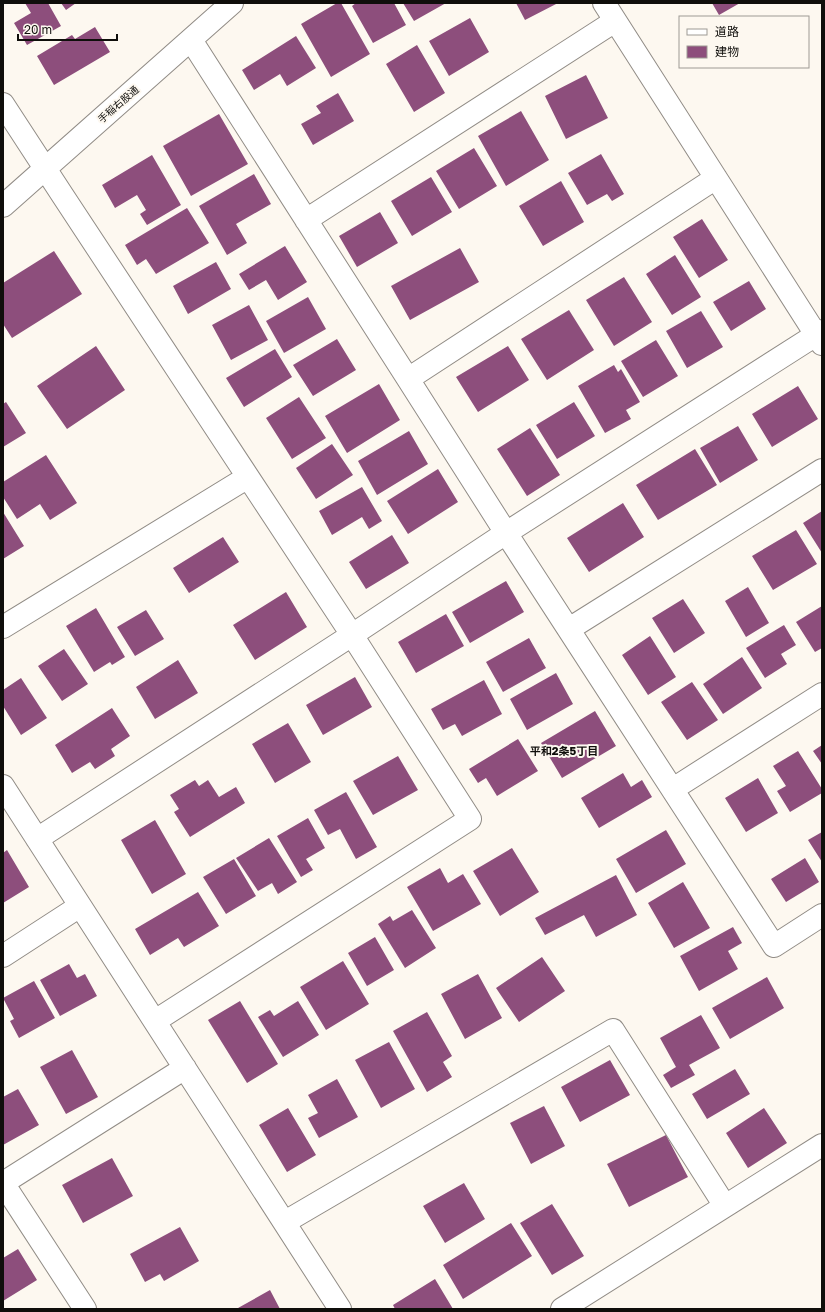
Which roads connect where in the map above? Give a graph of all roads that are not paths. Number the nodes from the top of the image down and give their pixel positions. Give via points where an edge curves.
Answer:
1 (232, 3) edge
2 (609, 12) edge
3 (190, 40) junction
4 (3, 104) edge
5 (45, 169) junction
6 (716, 178) junction
7 (3, 206) edge
8 (306, 220) junction
9 (820, 336) edge
10 (408, 378) junction
11 (822, 470) edge
12 (248, 477) junction
13 (506, 533) junction
14 (3, 627) edge
15 (569, 630) junction
16 (352, 635) junction
17 (822, 694) edge
18 (3, 786) edge
19 (673, 789) junction
20 (37, 839) junction
21 (80, 906) junction
22 (822, 915) edge
23 (3, 956) edge
24 (155, 1021) junction
25 (186, 1068) junction
26 (822, 1145) edge
27 (725, 1206) junction
28 (285, 1222) junction
29 (85, 1309) edge
30 (340, 1309) edge
31 (562, 1309) edge

1 - 3 street, 手稲右股通
2 - 6 street
2 - 8 street
3 - 5 street, 手稲右股通
3 - 8 street
4 - 5 street
5 - 7 street, 手稲右股通
5 - 12 street
6 - 9 street
6 - 10 street
8 - 10 street
9 - 13 street
10 - 13 street
11 - 15 street
12 - 14 street
12 - 16 street
13 - 15 street
13 - 16 street
15 - 19 street
16 - 20 street
16 - 24 street via 470,819
17 - 19 street
18 - 20 street
19 - 22 street via 774,946
20 - 21 street
21 - 23 street
21 - 24 street
24 - 25 street
25 - 28 street
25 - 29 street via 3,1183
26 - 27 street
27 - 28 street via 614,1030
27 - 31 street
28 - 30 street

